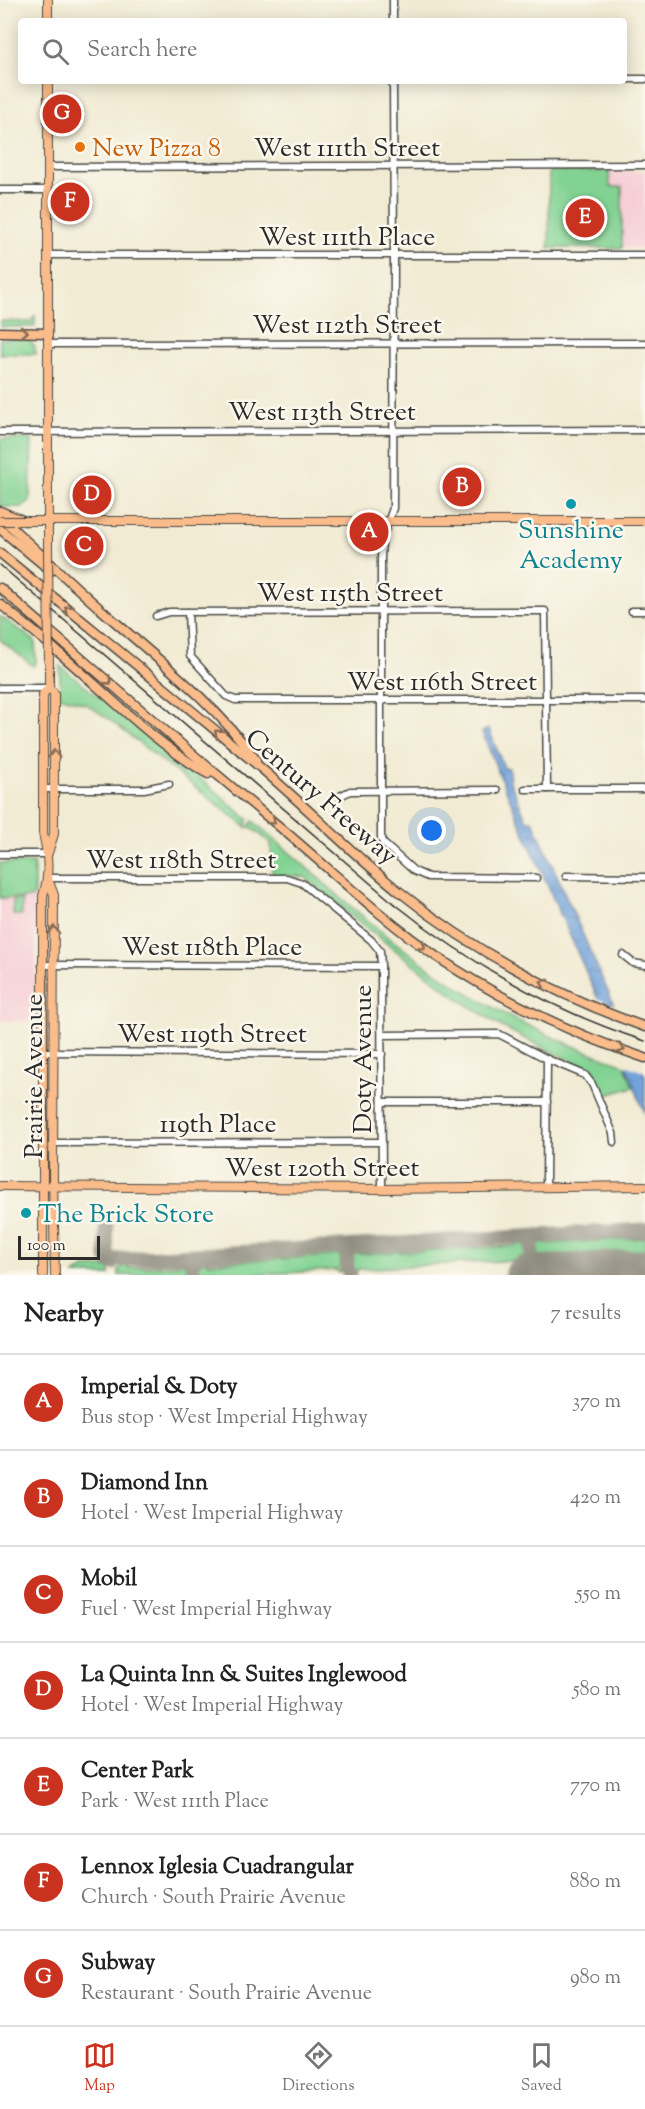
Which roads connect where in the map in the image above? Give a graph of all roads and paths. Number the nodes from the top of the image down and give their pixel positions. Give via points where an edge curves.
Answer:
1 (48, 0) edge
2 (393, 0) edge
3 (48, 18) edge
4 (393, 18) edge
5 (627, 79) edge
6 (645, 79) edge
7 (48, 84) edge
8 (393, 84) edge
9 (645, 165) edge
10 (48, 166) junction
11 (393, 166) junction
12 (0, 190) edge
13 (48, 190) junction
14 (49, 255) junction
15 (394, 255) junction
16 (645, 255) edge
17 (0, 332) edge
18 (48, 333) junction
19 (645, 343) edge
20 (48, 344) junction
21 (394, 344) junction
22 (645, 430) edge
23 (393, 431) junction
24 (0, 432) edge
25 (48, 432) junction
26 (0, 511) edge
27 (0, 519) edge
28 (26, 521) junction
29 (388, 521) junction
30 (645, 521) edge
31 (48, 522) junction
32 (0, 529) edge
33 (0, 553) edge
34 (0, 588) edge
35 (0, 605) edge
36 (380, 611) junction
37 (632, 611) dead end
38 (645, 611) edge
39 (104, 612) junction
40 (188, 612) junction
41 (156, 616) dead end
42 (0, 688) edge
43 (49, 688) junction
44 (546, 700) junction
45 (645, 700) edge
46 (381, 701) junction
47 (263, 770) junction
48 (169, 784) dead end
49 (227, 785) junction
50 (43, 789) junction
51 (55, 789) junction
52 (381, 789) junction
53 (525, 789) dead end
54 (547, 789) junction
55 (645, 789) edge
56 (497, 790) dead end
57 (340, 796) dead end
58 (0, 854) edge
59 (48, 854) junction
60 (566, 876) dead end
61 (645, 877) edge
62 (48, 878) junction
63 (536, 878) dead end
64 (623, 956) dead end
65 (42, 965) junction
66 (54, 965) junction
67 (645, 965) edge
68 (381, 966) junction
69 (645, 1027) edge
70 (382, 1035) junction
71 (42, 1052) junction
72 (54, 1052) junction
73 (382, 1054) junction
74 (643, 1057) edge
75 (547, 1059) junction
76 (382, 1102) junction
77 (547, 1102) junction
78 (382, 1142) junction
79 (614, 1142) dead end
80 (54, 1143) junction
81 (0, 1186) edge
82 (645, 1186) edge
83 (43, 1187) junction
84 (54, 1187) junction
85 (546, 1187) junction
86 (382, 1189) junction
87 (43, 1275) edge
88 (55, 1275) edge

1 - 3 main road
2 - 4 street
5 - 6 street
7 - 10 main road, Prairie Avenue
8 - 11 street
9 - 11 street, West 111th Street
10 - 11 street, West 111th Street
10 - 13 main road, Prairie Avenue
11 - 15 street
12 - 13 street
13 - 14 main road, Prairie Avenue
14 - 15 street, West 111th Place
14 - 18 main road, Prairie Avenue
15 - 16 street, West 111th Place
15 - 21 street
17 -> 18 highway
18 - 20 main road, Prairie Avenue
19 - 21 street, West 112th Street
20 - 21 street, West 112th Street
20 - 25 main road, Prairie Avenue
21 - 23 street
22 - 23 street, West 113th Street
23 - 25 street, West 113th Street
23 - 29 street via 393,508
24 - 25 street, West 113th Street
25 - 31 main road, Prairie Avenue
26 - 28 highway
27 - 28 main road, bridge
27 - 39 highway
28 - 31 main road
29 - 30 main road
29 - 31 main road
29 - 36 street via 382,540
31 - 43 main road, Prairie Avenue, bridge
32 - 39 highway
47 -> 33 highway, Century Freeway
34 -> 49 highway, Century Freeway
35 - 49 highway via 193,765
36 - 40 street, West 115th Street
36 - 44 street, West 115th Street via 545,611
36 - 46 street
37 - 38 street
39 - 47 highway via 207,705
40 - 41 street, West 115th Street
40 - 46 street, West 116th Street via 190,656 226,696 239,701
42 - 43 street
43 - 50 main road, Prairie Avenue via 43,694
51 -> 43 main road, Prairie Avenue via 54,693
44 - 45 street, West 116th Street
44 - 46 street, West 116th Street
44 - 54 street
46 - 52 street
69 -> 47 highway, Century Freeway via 596,1009 495,957 447,927 400,892
48 - 51 street via 144,789
49 -> 74 highway, Century Freeway via 437,957 540,1015
50 - 51 street
50 - 59 main road, Prairie Avenue via 43,833
51 - 59 main road, Prairie Avenue via 54,834
52 - 56 street
52 - 57 street via 350,790
52 - 63 street via 381,839 414,871 428,877
53 - 54 street
54 - 55 street
58 - 59 street, West 118th Street
59 - 62 main road, Prairie Avenue
60 - 61 street
62 - 65 main road, Prairie Avenue via 42,896
66 -> 62 main road, Prairie Avenue via 54,895
62 - 68 street, West 118th Street via 295,880 371,940 380,951
64 - 67 street
65 - 66 street, West 118th Place
65 - 71 main road, Prairie Avenue
66 - 68 street, West 118th Place
66 - 72 main road, Prairie Avenue
68 - 70 street, Doty Avenue
70 - 73 street, Doty Avenue
70 - 75 street via 499,1034
71 - 72 street, West 119th Street
71 - 83 main road, Prairie Avenue
72 - 73 street, West 119th Street
72 - 80 main road, Prairie Avenue
73 - 76 street, Doty Avenue
75 - 77 street
75 - 79 street via 590,1080
76 - 77 street
76 - 78 street, Doty Avenue
77 - 85 street
78 - 80 street, 119th Place
78 - 86 street, Doty Avenue
80 - 84 main road, Prairie Avenue
81 - 83 main road, West 120th Street
82 - 85 main road, West 120th Street
83 - 84 main road, West 120th Street
83 - 87 main road, Prairie Avenue
84 - 86 main road, West 120th Street
84 - 88 main road, Prairie Avenue
85 - 86 main road, West 120th Street

